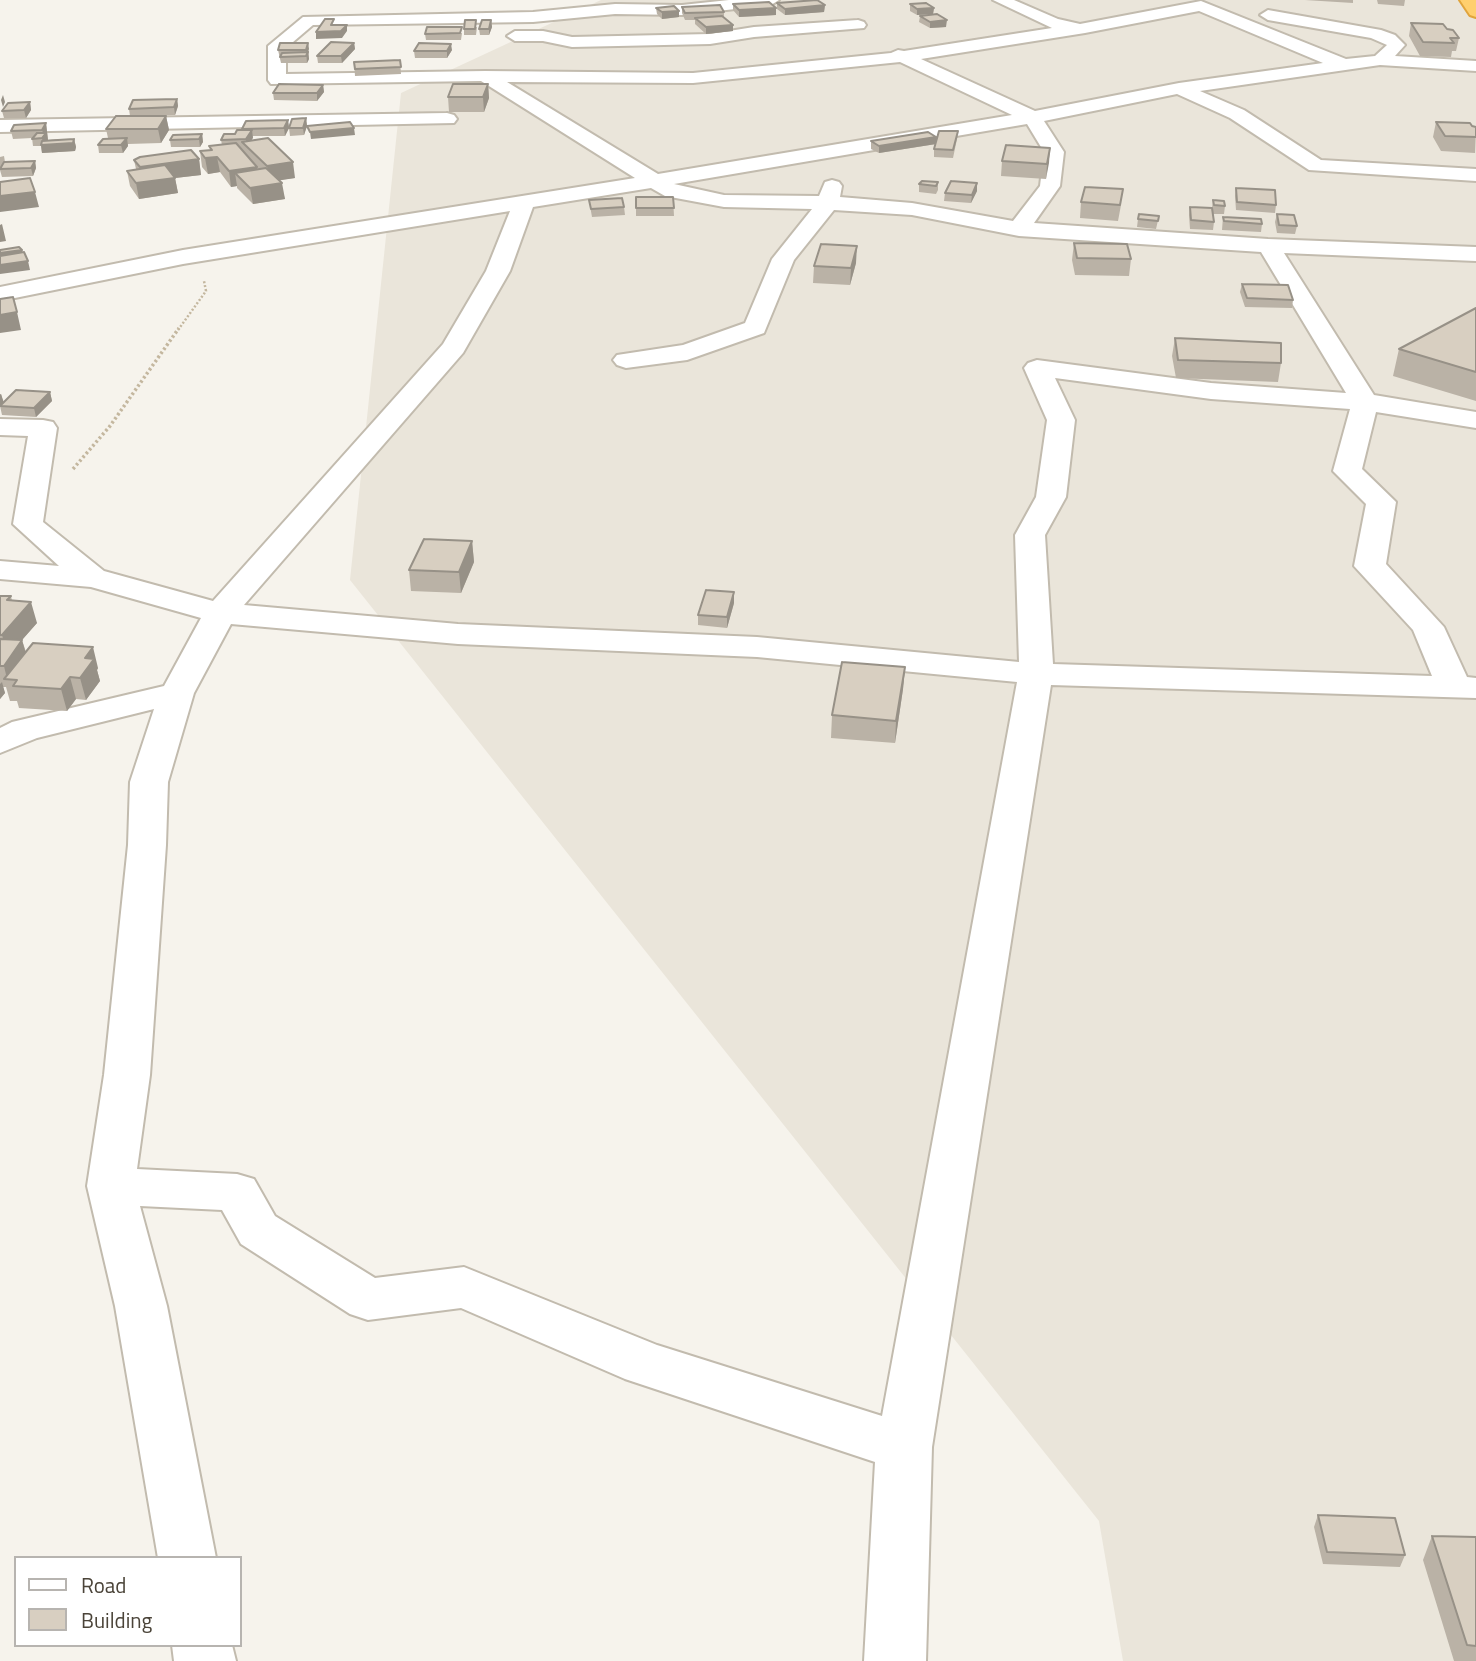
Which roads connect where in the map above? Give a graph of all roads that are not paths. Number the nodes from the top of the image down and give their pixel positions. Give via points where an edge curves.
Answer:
1 (771, 0) edge
2 (1001, 0) edge
3 (1468, 0) edge
4 (1196, 3) edge
5 (650, 5) edge
6 (1476, 12) edge
7 (1085, 28) junction
8 (496, 36) dead end
9 (901, 57) junction
10 (1380, 60) junction
11 (1342, 64) junction
12 (1476, 66) edge
13 (485, 76) junction
14 (1244, 79) junction
15 (1179, 88) junction
16 (1237, 114) junction
17 (1032, 117) junction
18 (447, 119) edge
19 (0, 125) edge
20 (839, 150) junction
21 (741, 167) junction
22 (1476, 174) edge
23 (834, 176) junction
24 (654, 181) junction
25 (828, 203) junction
26 (523, 204) junction
27 (1019, 229) junction
28 (1268, 247) junction
29 (1476, 254) edge
30 (0, 294) edge
31 (626, 360) dead end
32 (1364, 402) junction
33 (1476, 419) edge
34 (0, 428) edge
35 (0, 570) edge
36 (93, 578) junction
37 (220, 613) junction
38 (1036, 674) junction
39 (1465, 688) edge
40 (177, 693) junction
41 (0, 742) edge
42 (111, 1186) junction
43 (904, 1447) junction
44 (187, 1556) edge
45 (895, 1661) edge

1 - 5 street
2 - 7 street via 1055,23
3 - 6 highway
4 - 7 street
4 - 10 street via 1375,34 1396,45
4 - 11 street
5 - 13 street via 533,17 309,20 277,46 276,80
7 - 9 street
8 - 9 street via 543,36 572,42 710,39 855,18 873,41
9 - 13 street via 693,78
9 - 17 street
10 - 11 street
10 - 12 street
11 - 14 street
13 - 24 street
14 - 15 street
14 - 16 street
15 - 16 street
15 - 17 street
16 - 22 street via 1316,166
17 - 20 street
17 - 27 street via 1054,152 1050,186
18 - 19 street
20 - 21 street
20 - 23 street
21 - 23 street
21 - 24 street
23 - 25 street
24 - 25 street via 672,192 724,201
24 - 26 street
25 - 27 street via 912,209
25 - 31 street via 783,259 755,328 687,352
26 - 30 street via 183,257
26 - 37 street via 498,271 454,348
27 - 28 street
28 - 29 street
28 - 32 street
32 - 33 street
32 - 38 street via 1211,391 1037,368 1061,420 1051,497 1030,535
32 - 39 street via 1347,471 1381,502 1370,566 1428,627
34 - 36 street via 43,428 28,524
35 - 36 street
36 - 37 street
37 - 38 street via 458,634 757,647
37 - 40 street
38 - 39 street
38 - 43 street
40 - 41 street via 25,730
40 - 42 street via 149,782 127,1075
42 - 43 street via 237,1192 258,1230 368,1299 464,1287 644,1363
42 - 44 street via 141,1307
43 - 45 street

